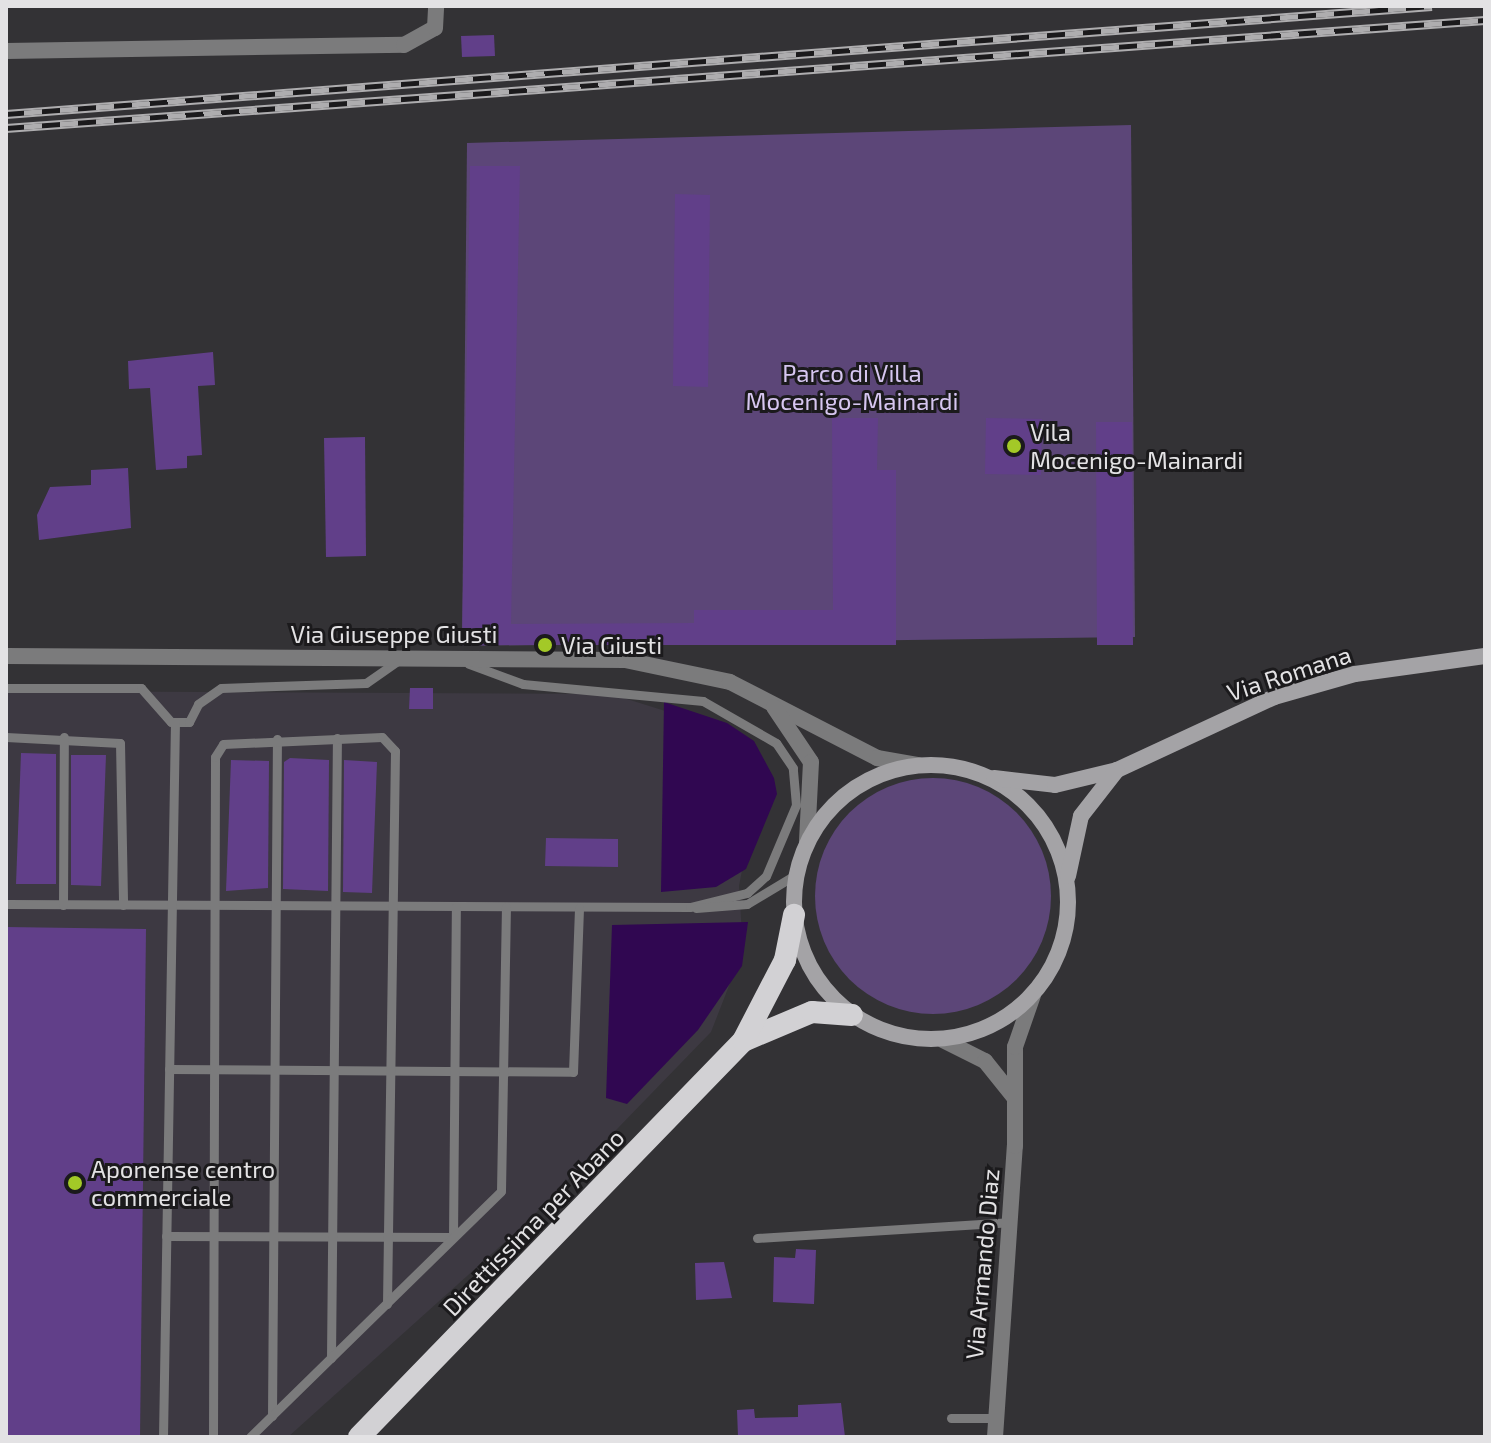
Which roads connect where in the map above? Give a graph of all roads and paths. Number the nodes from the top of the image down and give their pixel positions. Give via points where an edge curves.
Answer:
1 (436, 6) edge
2 (6, 51) edge
3 (6, 656) edge
4 (1485, 656) edge
5 (402, 657) junction
6 (454, 658) junction
7 (6, 688) edge
8 (773, 706) junction
9 (175, 722) junction
10 (6, 737) edge
11 (64, 737) junction
12 (337, 738) junction
13 (277, 739) junction
14 (918, 765) junction
15 (1117, 770) junction
16 (986, 776) junction
17 (807, 842) junction
18 (795, 875) junction
19 (1068, 885) junction
20 (6, 904) edge
21 (63, 905) junction
22 (123, 905) junction
23 (172, 905) junction
24 (215, 906) junction
25 (279, 906) junction
26 (335, 906) junction
27 (392, 906) junction
28 (456, 907) junction
29 (506, 907) junction
30 (690, 907) junction
31 (579, 908) junction
32 (794, 915) junction
33 (1033, 995) junction
34 (852, 1015) junction
35 (943, 1040) junction
36 (743, 1041) junction
37 (213, 1068) junction
38 (169, 1069) junction
39 (275, 1069) junction
40 (332, 1069) junction
41 (390, 1069) junction
42 (503, 1071) junction
43 (452, 1072) junction
44 (1013, 1096) junction
45 (1008, 1222) junction
46 (273, 1235) junction
47 (330, 1235) junction
48 (388, 1235) junction
49 (166, 1236) junction
50 (214, 1236) junction
51 (453, 1237) junction
52 (757, 1238) dead end
53 (387, 1304) junction
54 (331, 1358) junction
55 (272, 1416) junction
56 (951, 1418) dead end
57 (996, 1418) junction
58 (163, 1437) edge
59 (213, 1437) edge
60 (250, 1437) edge
61 (359, 1437) edge
62 (995, 1437) edge

1 - 2 street via 435,28 404,45
3 - 5 street, Via Giuseppe Giusti
4 - 15 main road, Via Romana via 1355,674 1274,697
5 - 6 street, Via Giuseppe Giusti
5 - 9 lane via 366,683 221,688 198,704 189,722
6 - 8 street, Via Giuseppe Giusti via 625,660 730,682
6 - 30 lane via 523,684 703,701 776,743 793,768 796,805 779,857 747,893
7 - 9 lane via 141,688
8 - 14 street, Via Giuseppe Giusti via 877,758
8 - 17 street, Via Giuseppe Giusti via 811,762
9 - 23 lane
10 - 11 lane
11 - 21 lane
11 - 22 lane via 117,739 122,747
12 - 13 lane
12 - 26 lane
12 - 27 lane via 389,738 395,751
13 - 24 lane via 217,750
13 - 25 lane
14 - 16 main road
14 - 17 main road via 873,777 834,804
15 - 16 main road, Via Romana via 1055,785
15 - 19 main road, Via Romana via 1081,816
16 - 19 main road via 1026,802 1044,828
17 - 18 main road
18 - 30 lane via 747,904
18 - 32 main road
19 - 33 main road via 1063,937
20 - 21 lane
21 - 22 lane
22 - 23 lane
23 - 24 lane
23 - 38 lane
24 - 25 lane
24 - 37 lane
25 - 26 lane
25 - 39 lane
26 - 27 lane
26 - 40 lane
27 - 28 lane
27 - 41 lane
28 - 29 lane
28 - 43 lane
29 - 31 lane
29 - 42 lane
30 - 31 lane
31 - 42 lane via 575,1068
32 - 34 main road via 804,954 823,988
32 - 36 highway, Direttissima per Abano via 785,960
33 - 35 main road via 1007,1018
33 - 44 street, Via Armando Diaz via 1015,1047
34 - 35 main road via 895,1035
34 - 36 highway, Direttissima per Abano via 812,1012
35 - 44 street via 985,1061
36 - 61 highway, Direttissima per Abano
37 - 38 lane
37 - 39 lane
37 - 50 lane
38 - 49 lane
39 - 40 lane
39 - 46 lane
40 - 41 lane
40 - 47 lane
41 - 43 lane
41 - 48 lane
42 - 43 lane
42 - 51 lane via 501,1191
43 - 51 lane
44 - 45 street, Via Armando Diaz
45 - 52 lane
45 - 57 street, Via Armando Diaz
46 - 47 lane
46 - 50 lane
46 - 55 lane
47 - 48 lane
47 - 54 lane
48 - 51 lane
48 - 53 lane
49 - 50 lane
49 - 58 lane
50 - 59 lane
51 - 53 lane
53 - 54 lane
54 - 55 lane
55 - 60 lane
56 - 57 lane
57 - 62 street, Via Armando Diaz

